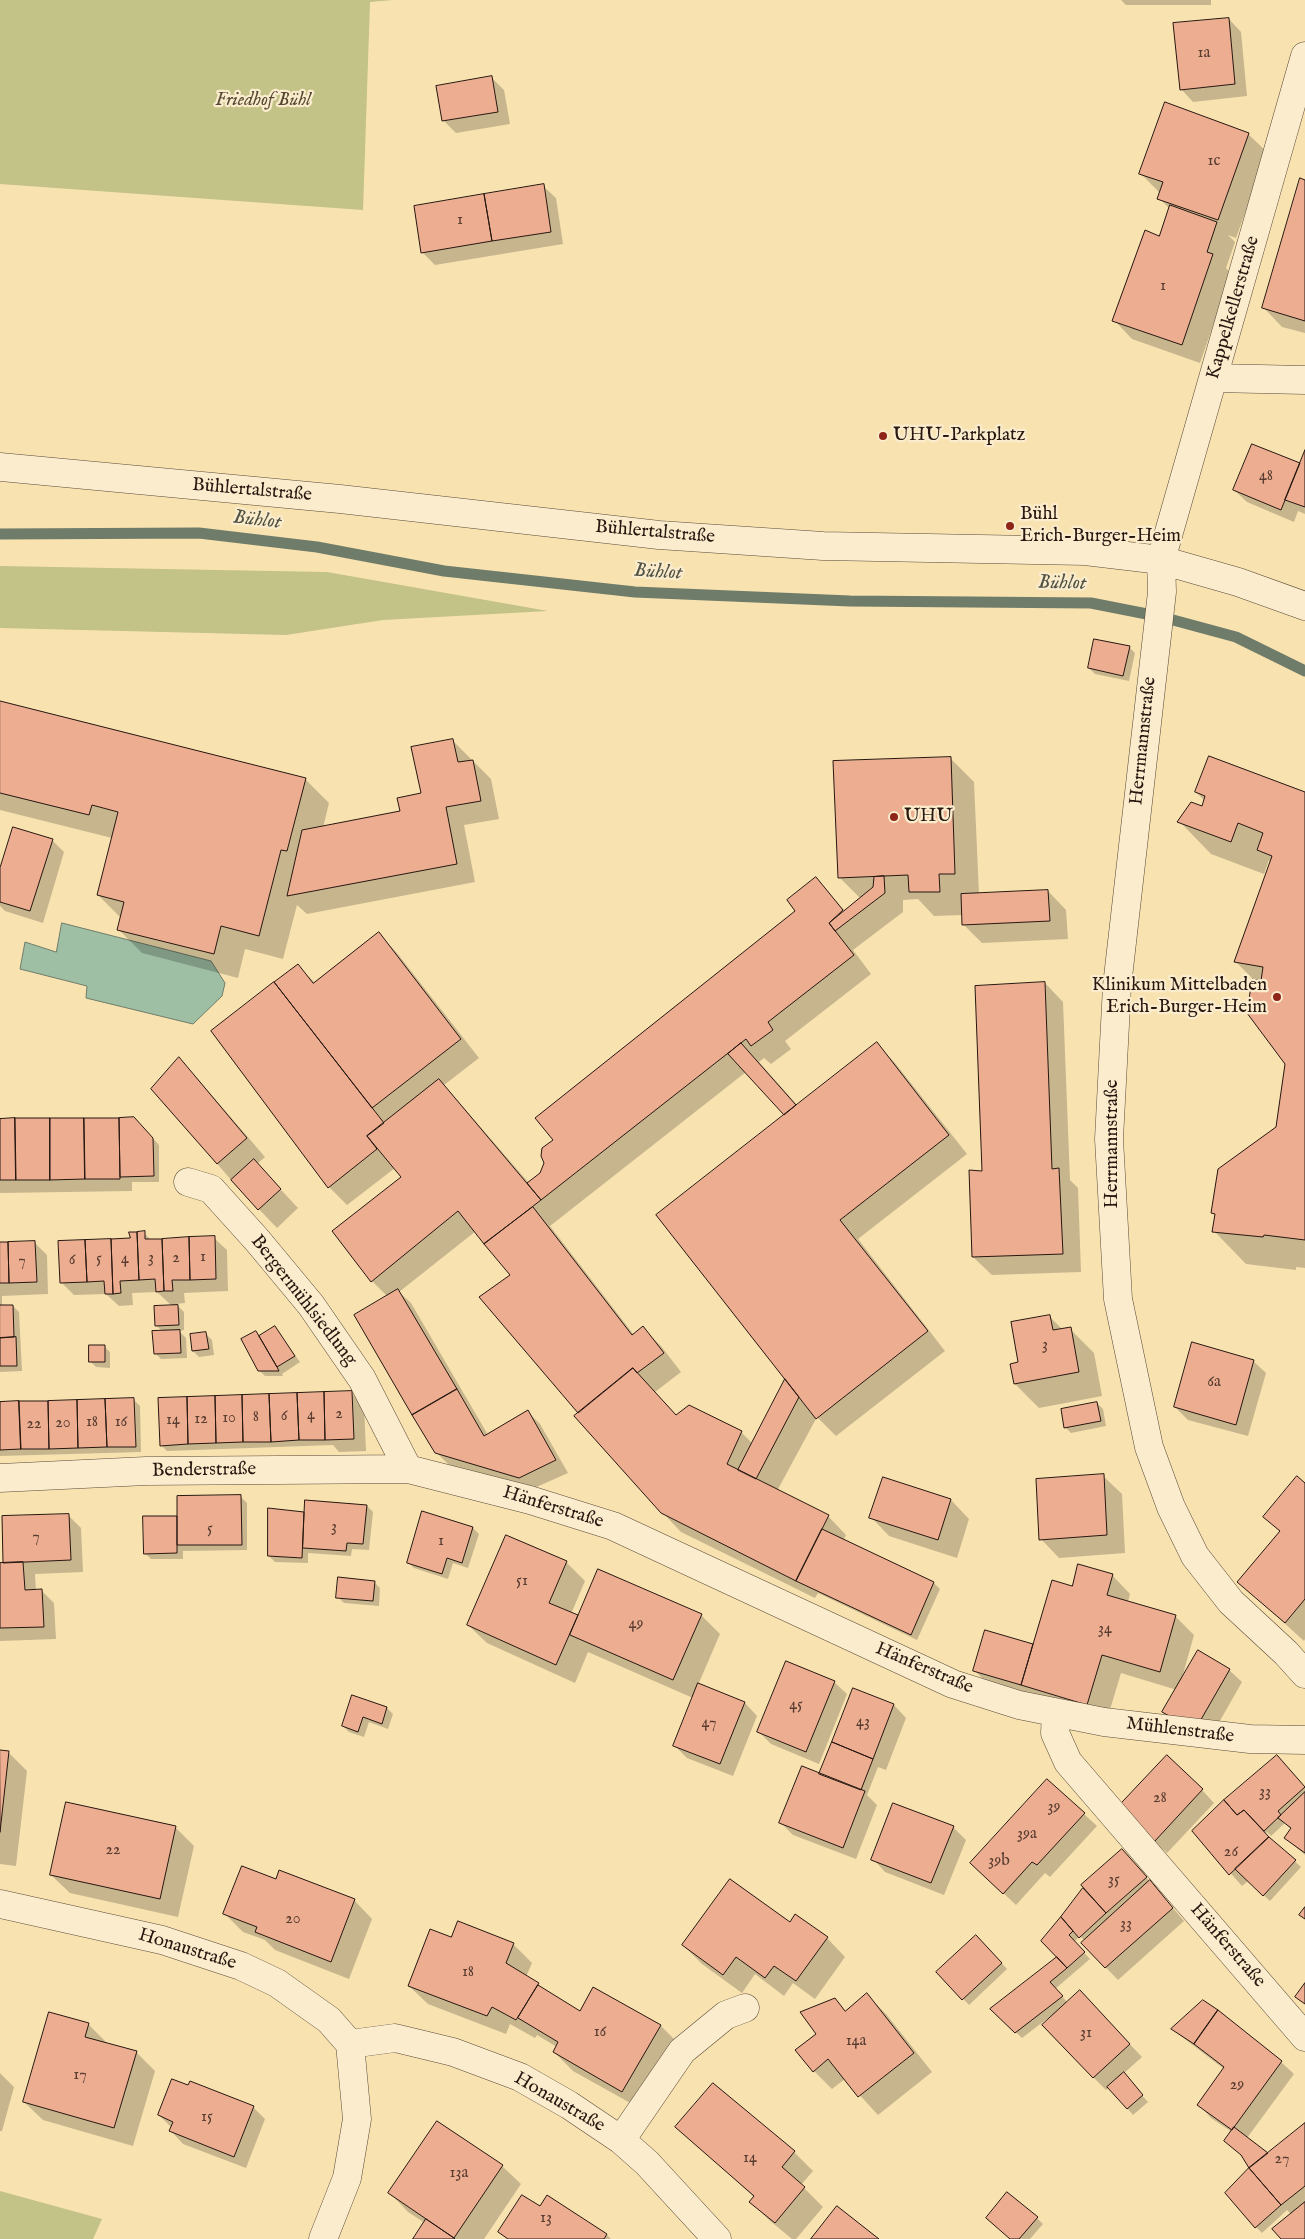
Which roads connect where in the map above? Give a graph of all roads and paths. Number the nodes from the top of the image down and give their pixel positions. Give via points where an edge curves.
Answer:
1 (1305, 56) edge
2 (1214, 378) junction
3 (1305, 380) edge
4 (0, 467) edge
5 (1161, 560) junction
6 (1305, 606) edge
7 (188, 1182) dead end
8 (408, 1469) junction
9 (0, 1478) edge
10 (1305, 1674) edge
11 (1056, 1713) junction
12 (1305, 1740) edge
13 (0, 1904) edge
14 (745, 2008) dead end
15 (1305, 2037) edge
16 (350, 2044) junction
17 (621, 2140) junction
18 (323, 2239) edge
19 (717, 2239) edge

1 - 2 street, Kappelkellerstraße
2 - 3 street
2 - 5 street, Kappelkellerstraße
4 - 5 street, Bühlertalstraße via 340,499 659,535 823,546 1085,551
5 - 6 street, Bühlertalstraße
5 - 10 street, Herrmannstraße via 1162,592 1117,986 1109,1139 1118,1299 1149,1447 1171,1507 1195,1556 1232,1602
7 - 8 street, Bergermühlsiedlung via 211,1189 311,1305 362,1379
8 - 9 street, Benderstraße via 146,1471
8 - 11 street, Hänferstraße via 530,1500 613,1526 953,1684
11 - 12 street, Mühlenstraße via 1104,1722 1250,1739
11 - 15 street, Hänferstraße via 1055,1733 1068,1762
13 - 16 street, Honaustraße via 162,1940 241,1966 277,1983 306,2003 329,2020
14 - 17 street, Honaustraße via 726,2015 682,2051
16 - 17 street, Honaustraße via 395,2038 453,2052 520,2077
16 - 18 street via 357,2119 347,2178
17 - 19 street, Honaustraße via 647,2162

